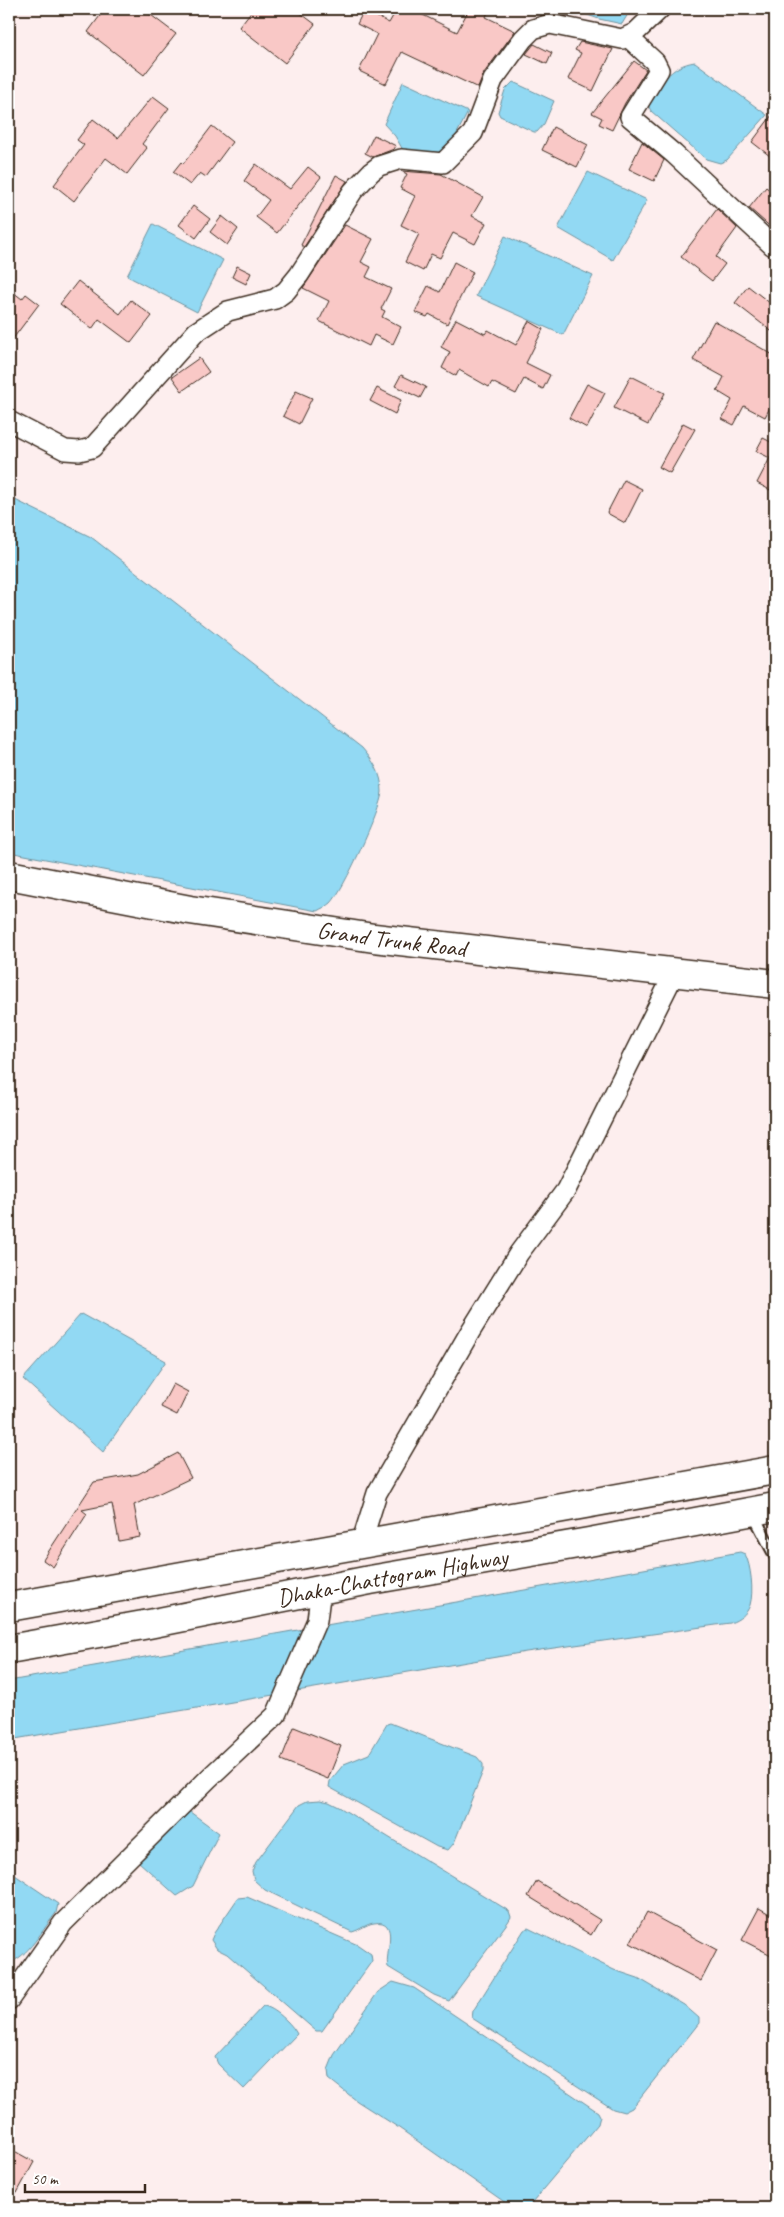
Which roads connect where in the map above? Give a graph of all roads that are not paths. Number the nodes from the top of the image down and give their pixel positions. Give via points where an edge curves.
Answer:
1 (660, 9) edge
2 (628, 37) junction
3 (775, 245) edge
4 (9, 421) edge
5 (9, 875) edge
6 (675, 972) junction
7 (775, 984) edge
8 (775, 1470) edge
9 (763, 1509) edge
10 (361, 1544) junction
11 (775, 1556) edge
12 (321, 1590) junction
13 (9, 1607) edge
14 (9, 1649) edge
15 (9, 2000) edge

1 - 2 street
2 - 3 street via 655,62 659,70 630,117
2 - 4 street via 615,38 550,24 533,29 493,80 473,133 453,155 443,163 401,159 371,172 352,191 286,291 275,299 228,311 196,332 92,448 64,450
5 - 6 highway, Grand Trunk Road via 190,910 364,937
6 - 7 highway, Grand Trunk Road
6 - 10 street via 566,1190 519,1254 475,1324 377,1493
8 - 10 highway, Dhaka-Chattogram Highway
9 - 11 lane
9 - 12 highway, Dhaka-Chattogram Highway
10 - 13 highway, Dhaka-Chattogram Highway
12 - 14 highway, Dhaka-Chattogram Highway
12 - 15 street via 316,1620 276,1715 63,1923

